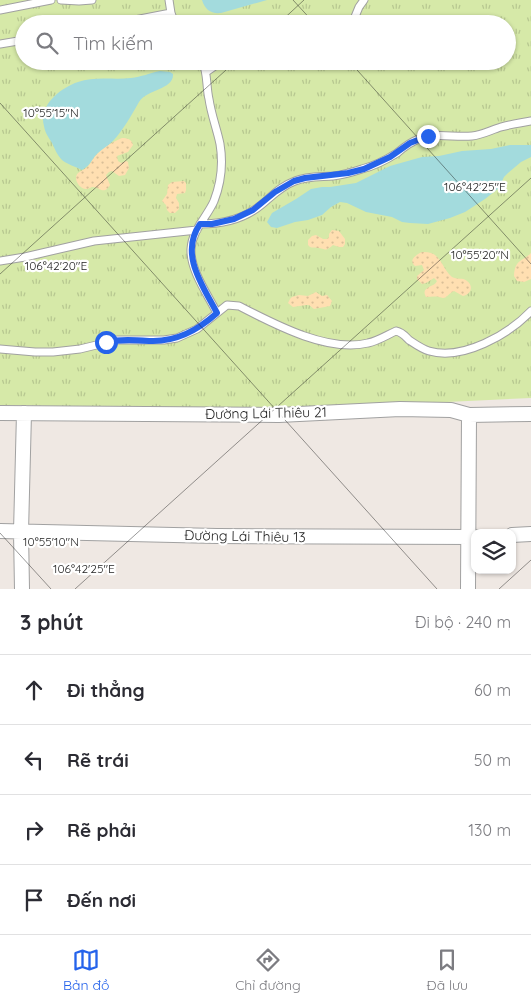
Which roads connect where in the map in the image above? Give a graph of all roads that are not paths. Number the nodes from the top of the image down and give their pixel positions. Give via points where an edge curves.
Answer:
1 (51, 0) edge
2 (61, 0) edge
3 (92, 0) edge
4 (169, 0) edge
5 (364, 0) edge
6 (0, 10) edge
7 (171, 13) joint
8 (161, 15) edge
9 (355, 15) edge
10 (15, 42) edge
11 (0, 44) edge
12 (209, 70) edge
13 (206, 72) joint
14 (531, 121) edge
15 (198, 227) junction
16 (0, 261) edge
17 (531, 311) edge
18 (217, 313) junction
19 (0, 349) edge
20 (0, 413) edge
21 (24, 413) junction
22 (531, 414) edge
23 (469, 415) junction
24 (472, 529) edge
25 (0, 531) edge
26 (21, 532) junction
27 (531, 534) edge
28 (516, 535) edge
29 (471, 537) edge
30 (471, 550) edge
31 (22, 589) edge
32 (468, 589) edge

1 - 6 lane
2 - 3 lane
4 - 7 lane
5 - 9 lane
7 - 8 lane
10 - 11 lane
12 - 13 lane
13 - 15 lane via 221,164 214,200
14 - 15 lane via 472,136 428,136 364,169 294,181 245,215
15 - 16 lane via 103,240
15 - 18 lane via 191,249 193,264
17 - 18 lane via 491,340 446,353 422,348 396,331 368,343 340,344 292,332 234,305 228,305
18 - 19 lane via 198,329 177,338 117,340 53,352
20 - 21 street, Đường Lái Thiêu 21
21 - 23 street, Đường Lái Thiêu 21 via 279,415 408,409 451,410
21 - 26 street
22 - 23 street, Đường Lái Thiêu 21
23 - 24 street
25 - 26 street, Đường Lái Thiêu 13
26 - 29 street, Đường Lái Thiêu 13
26 - 31 street
27 - 28 street
30 - 32 street

